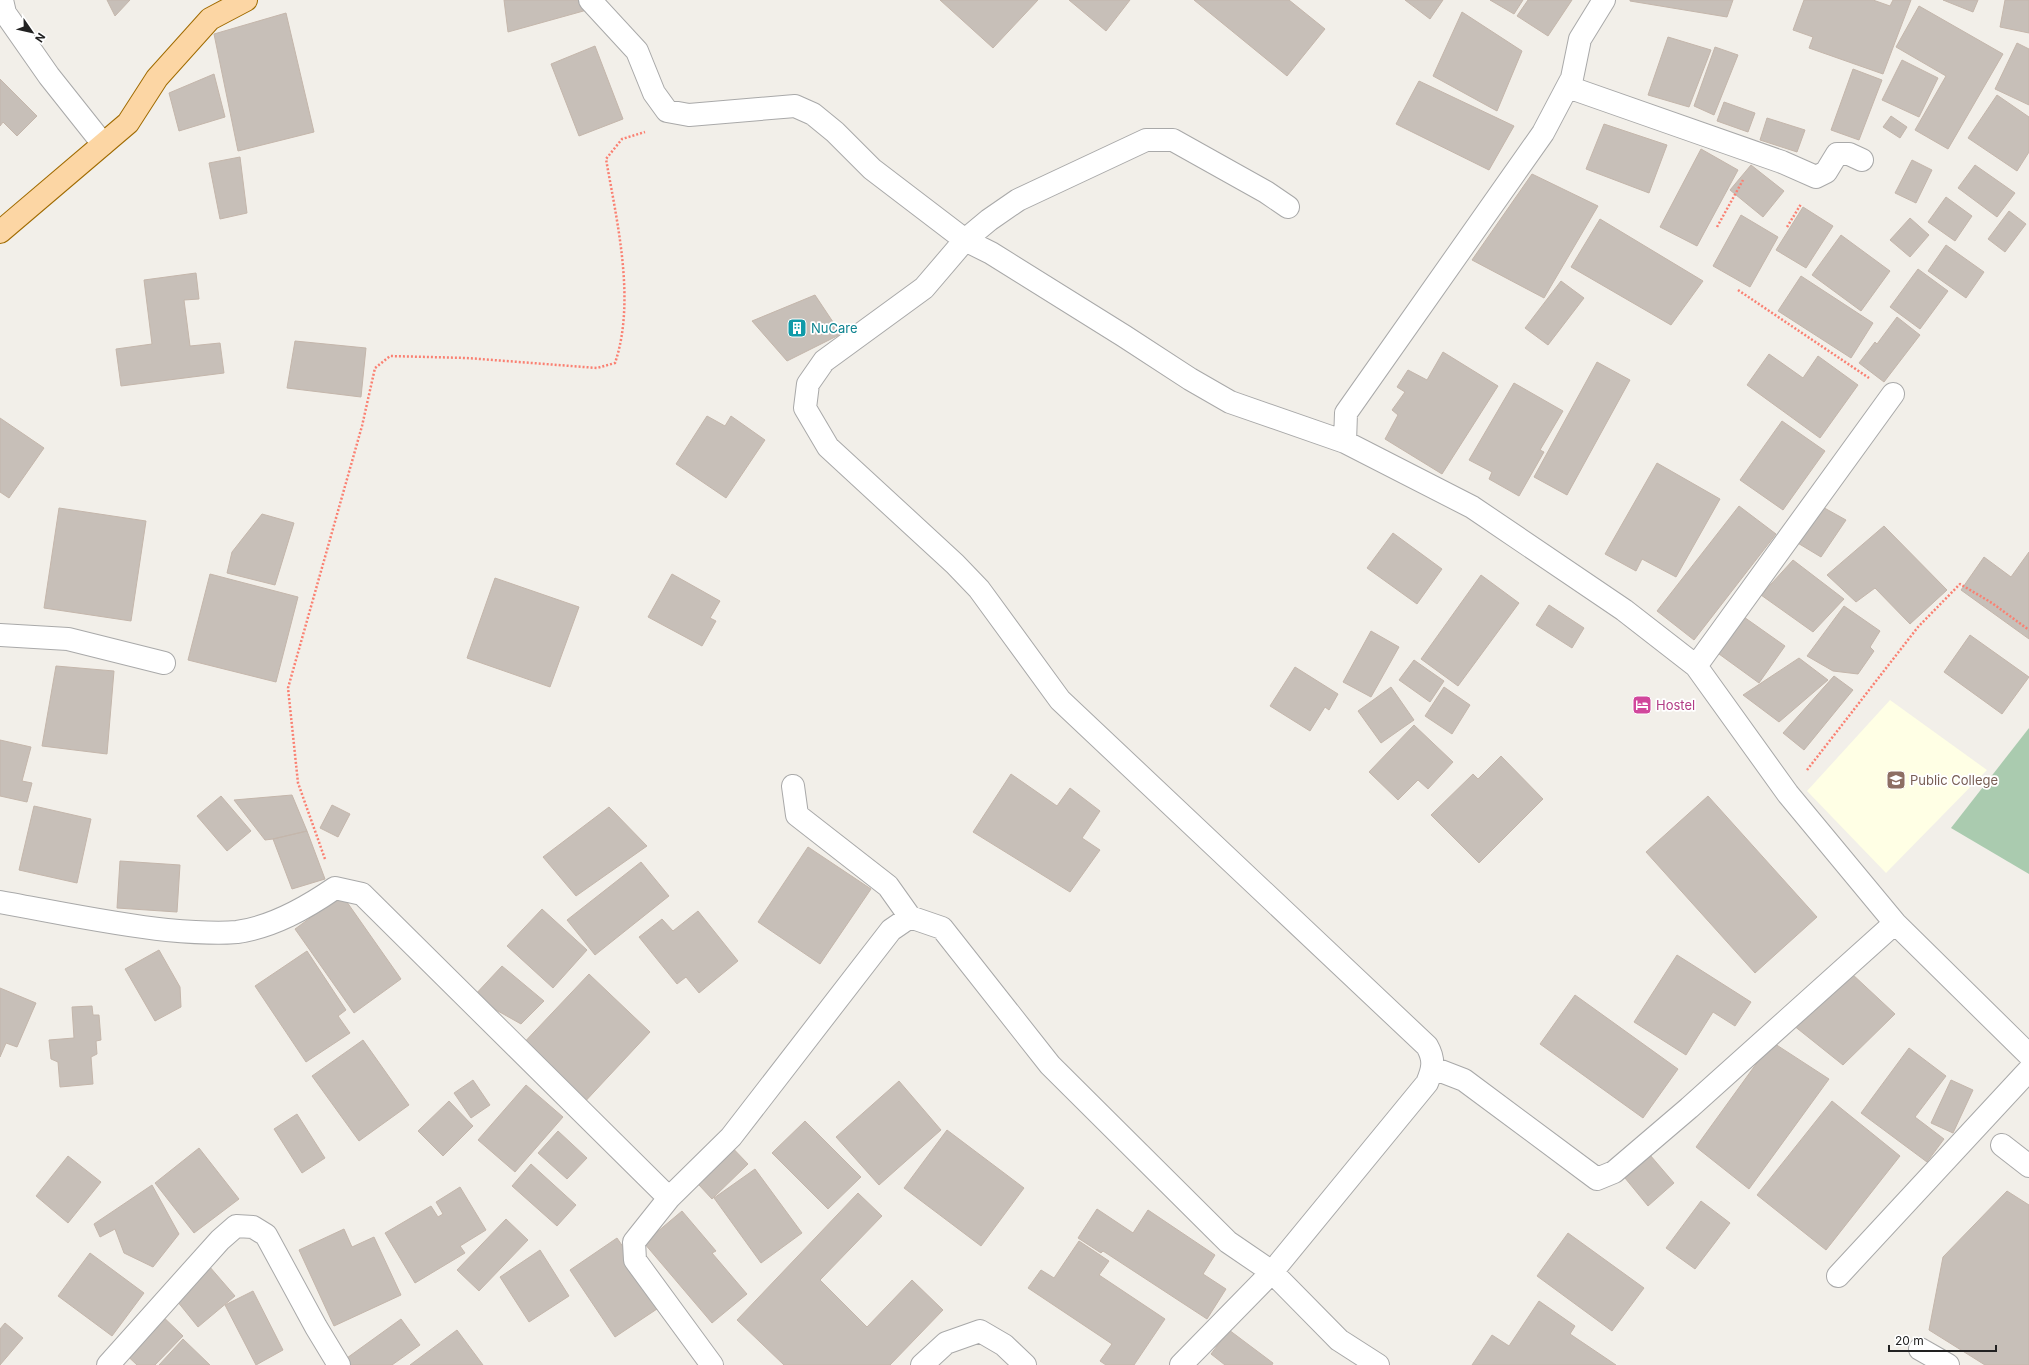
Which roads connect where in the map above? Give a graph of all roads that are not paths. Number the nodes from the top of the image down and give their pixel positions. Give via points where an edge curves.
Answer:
1 (2, 0) edge
2 (246, 0) edge
3 (590, 0) edge
4 (1604, 0) edge
5 (1568, 87) junction
6 (103, 144) junction
7 (1862, 160) dead end
8 (1288, 207) dead end
9 (0, 232) edge
10 (965, 240) junction
11 (1893, 394) road end
12 (1345, 442) junction
13 (0, 635) edge
14 (164, 664) dead end
15 (1696, 666) junction
16 (793, 786) dead end
17 (0, 902) edge
18 (910, 917) junction
19 (1895, 923) junction
20 (2029, 1056) edge
21 (1433, 1068) junction
22 (2029, 1070) edge
23 (2002, 1145) dead end
24 (2029, 1166) edge
25 (669, 1198) junction
26 (1272, 1272) junction
27 (1838, 1276) dead end
28 (1920, 1349) dead end
29 (108, 1365) edge
30 (339, 1365) edge
31 (712, 1365) edge
32 (922, 1365) edge
33 (1025, 1365) edge
34 (1181, 1365) edge
35 (1378, 1365) edge
36 (1948, 1365) edge

1 - 6 street via 5,13 48,76
2 - 6 main road via 210,19 157,78 128,123
3 - 10 street via 637,51 654,93 667,111 689,115 795,106 813,114 872,169
4 - 5 street via 1580,39
5 - 7 street via 1758,153 1816,177 1826,172 1837,154 1849,154
5 - 12 street via 1543,133 1346,412
6 - 9 main road
8 - 10 street via 1173,140 1146,140 1018,200
10 - 12 street via 991,253 1190,380 1230,402
10 - 21 street via 924,288 824,361 808,384 805,408 828,447 979,589 1060,700 1427,1046 1432,1055
11 - 15 street
12 - 15 street via 1472,507 1624,610
13 - 14 street via 68,639
15 - 19 street via 1788,794
16 - 18 street via 797,815 888,886
17 - 25 street via 134,926 204,933 237,932 258,927 304,909 335,888 362,894
18 - 25 street via 891,930 731,1136
18 - 26 street via 942,928 1050,1065 1228,1242
19 - 20 street
19 - 21 street via 1684,1113 1614,1172 1597,1179 1464,1080
21 - 26 street via 1427,1083
22 - 27 street
23 - 24 street
25 - 31 street via 634,1242 635,1260
26 - 34 street
26 - 35 street via 1339,1340
28 - 36 street
29 - 30 street via 220,1240 236,1226 253,1227 266,1235
32 - 33 street via 946,1343 980,1331 1004,1345

